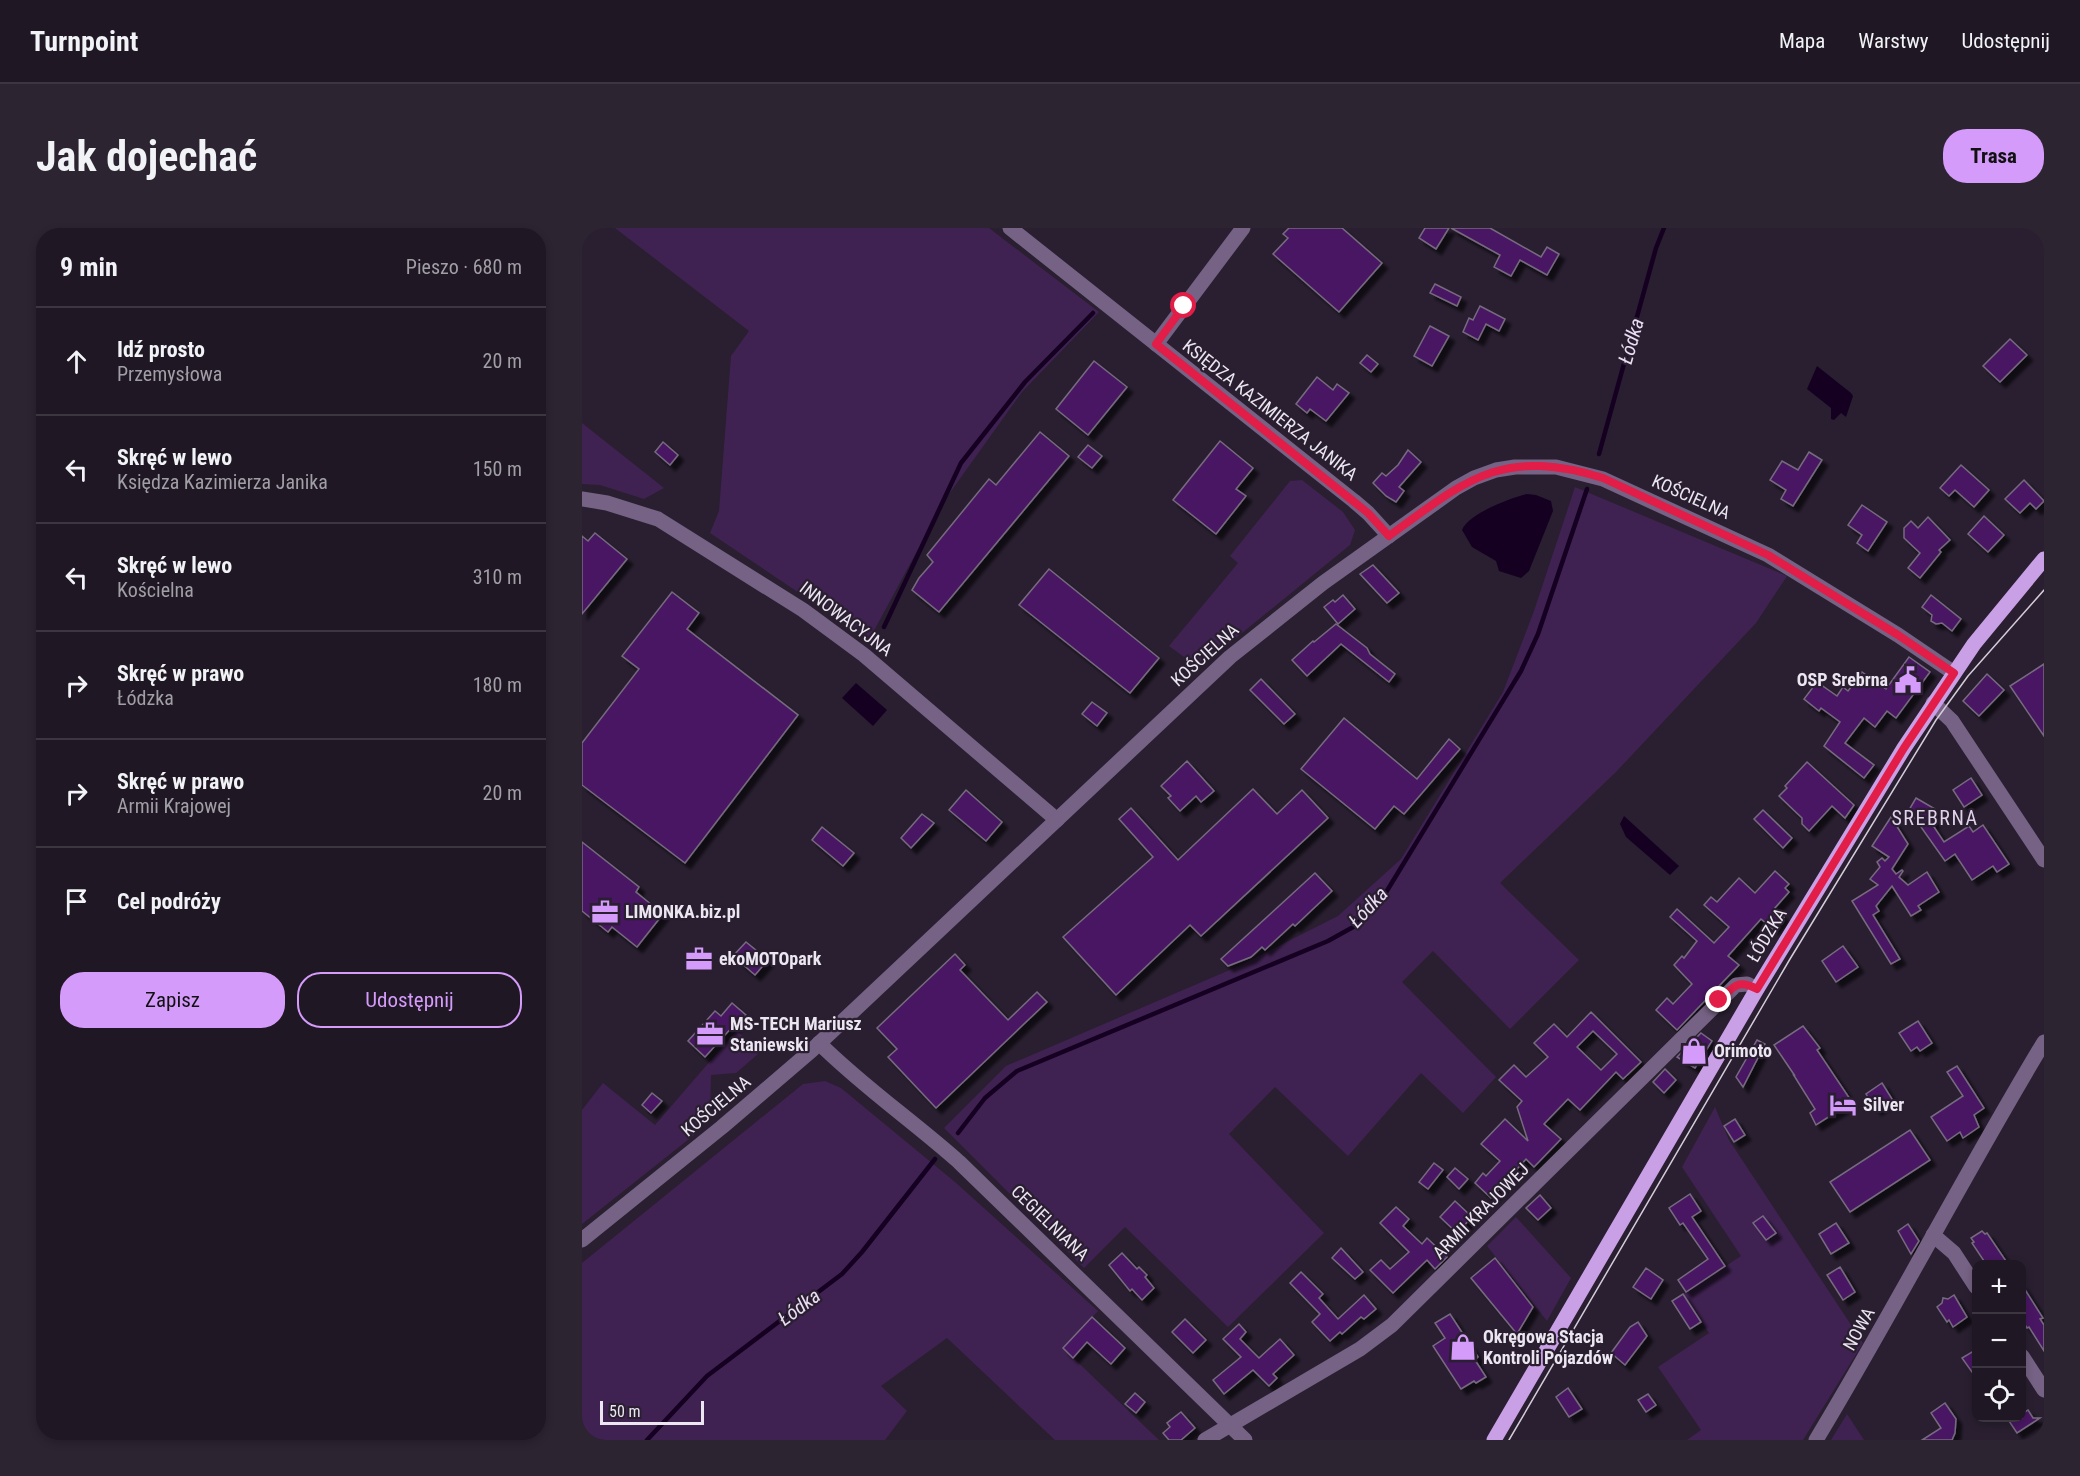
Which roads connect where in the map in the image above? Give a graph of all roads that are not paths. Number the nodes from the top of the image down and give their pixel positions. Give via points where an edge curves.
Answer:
1 (1010, 228) edge
2 (1243, 228) edge
3 (1156, 344) junction
4 (582, 499) edge
5 (1389, 536) junction
6 (2044, 559) edge
7 (1954, 673) junction
8 (1932, 703) junction
9 (1057, 820) junction
10 (2044, 860) edge
11 (1757, 989) junction
12 (2044, 1042) edge
13 (819, 1043) junction
14 (1933, 1235) junction
15 (582, 1240) edge
16 (1972, 1280) edge
17 (2026, 1362) edge
18 (2044, 1390) edge
19 (1231, 1425) junction
20 (1205, 1440) edge
21 (1245, 1440) edge
22 (1494, 1440) edge
23 (1816, 1440) edge

1 - 3 street, KSIĘDZA KAZIMIERZA JANIKA
2 - 3 street
3 - 5 street, KSIĘDZA KAZIMIERZA JANIKA via 1368,513
4 - 9 street, INNOWACYJNA via 658,519 803,610 864,655
5 - 7 street, KOŚCIELNA via 1455,488 1496,470 1556,466 1580,471 1768,555
5 - 9 street, KOŚCIELNA via 1230,657
6 - 7 main road, ŁÓDZKA
7 - 8 main road, ŁÓDZKA
8 - 10 street via 1952,721
8 - 11 main road, ŁÓDZKA
9 - 13 street, KOŚCIELNA
11 - 19 street, ARMII KRAJOWEJ via 1736,985 1392,1325 1360,1349
11 - 22 main road, ŁÓDZKA
12 - 14 street, NOWA
13 - 15 street, KOŚCIELNA
13 - 19 street, CEGIELNIANA via 959,1162
14 - 16 street via 1954,1253
14 - 23 street, NOWA
17 - 18 street
19 - 20 street, ARMII KRAJOWEJ
19 - 21 street, CEGIELNIANA

